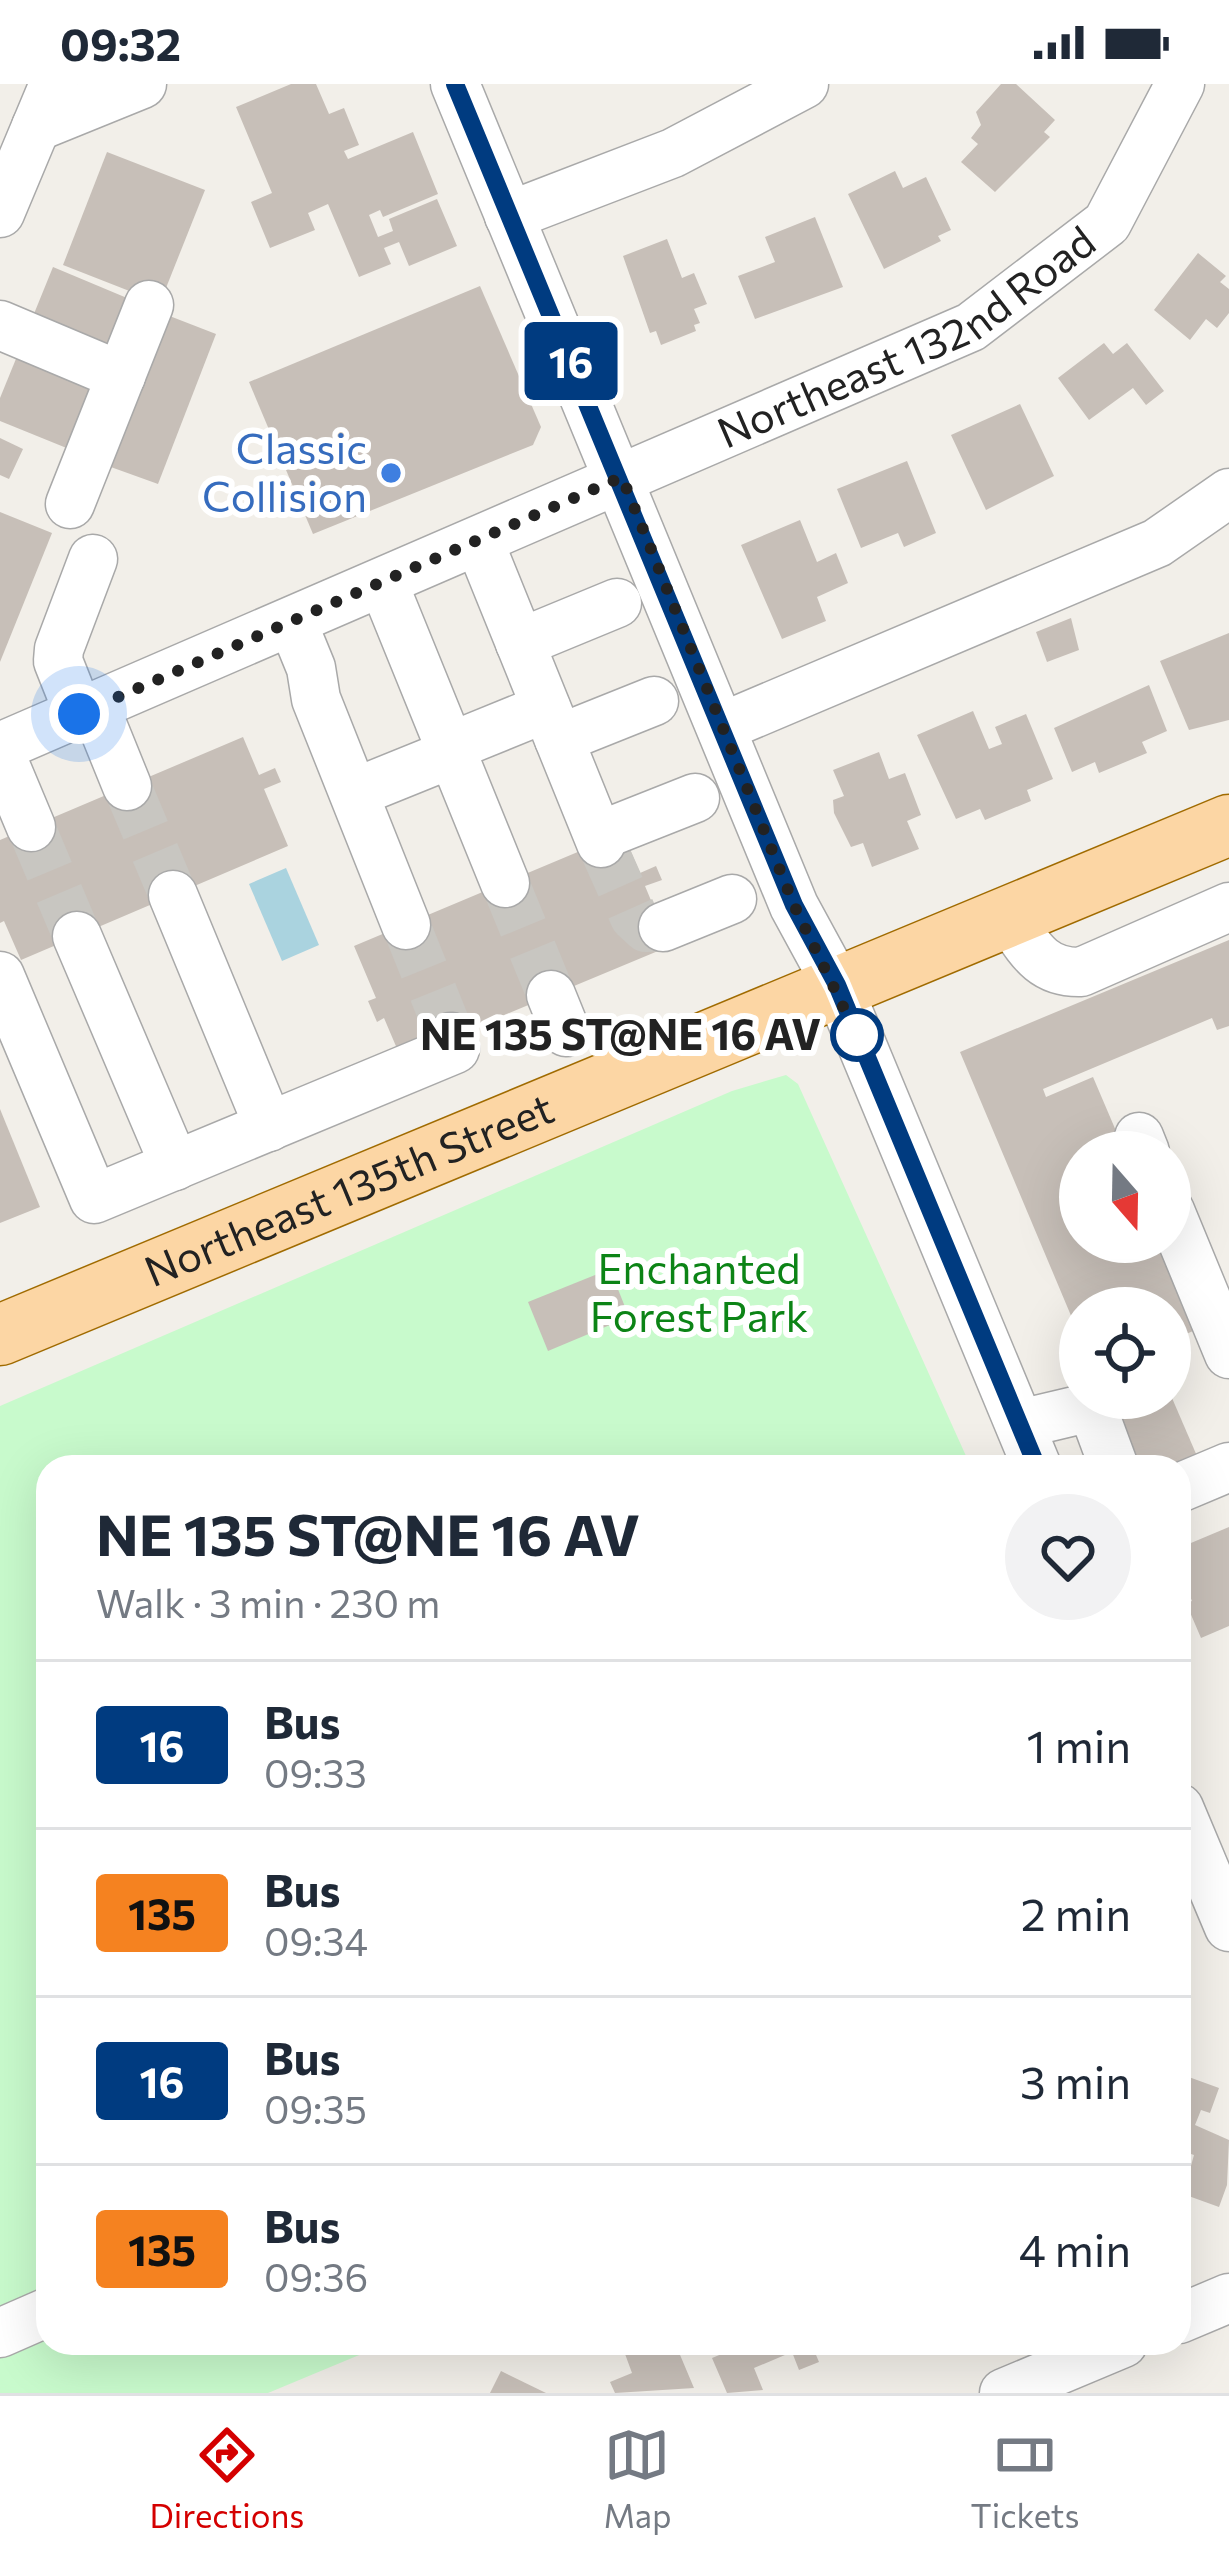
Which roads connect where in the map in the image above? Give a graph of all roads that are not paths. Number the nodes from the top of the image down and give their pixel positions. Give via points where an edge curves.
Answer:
1 (142, 84) edge
2 (455, 84) edge
3 (804, 84) edge
4 (1180, 84) edge
5 (29, 123) edge
6 (0, 213) edge
7 (509, 216) junction
8 (149, 305) dead end
9 (0, 325) edge
10 (121, 376) junction
11 (622, 477) junction
12 (1229, 494) edge
13 (70, 504) dead end
14 (480, 544) junction
15 (93, 559) dead end
16 (384, 585) junction
17 (617, 603) dead end
18 (293, 624) junction
19 (520, 643) junction
20 (654, 700) dead end
21 (87, 710) junction
22 (553, 723) junction
23 (722, 727) junction
24 (0, 750) edge
25 (452, 750) junction
26 (127, 786) tunnel mouth
27 (354, 793) junction
28 (694, 799) dead end
29 (1229, 825) edge
30 (31, 827) tunnel mouth
31 (505, 883) tunnel mouth
32 (173, 896) tunnel mouth
33 (732, 899) dead end
34 (1229, 907) edge
35 (1007, 915) junction
36 (406, 925) tunnel mouth
37 (663, 927) dead end
38 (77, 936) tunnel mouth
39 (0, 976) edge
40 (837, 985) junction
41 (451, 1037) dead end
42 (269, 1127) junction
43 (175, 1166) junction
44 (1191, 1261) edge
45 (0, 1335) edge
46 (1228, 1350) edge
47 (1028, 1446) edge
48 (1109, 1455) edge
49 (1229, 1466) edge
50 (1191, 1483) edge
51 (1191, 1837) edge
52 (1229, 1927) edge
53 (1229, 2298) edge
54 (1191, 2314) edge
55 (36, 2317) edge
56 (0, 2332) edge
57 (1094, 2355) edge
58 (1004, 2393) edge

1 - 5 street
2 - 7 street
3 - 7 street via 673,153
4 - 11 street, Northeast 132nd Road via 1106,223 971,327
5 - 6 street
7 - 11 street
8 - 10 street
9 - 10 street
10 - 13 street
11 - 14 street, Northeast 132nd Road
11 - 23 street
12 - 23 street via 1157,543
14 - 16 street, Northeast 132nd Road
14 - 19 street
15 - 21 street via 58,661
16 - 18 street, Northeast 132nd Road
16 - 25 street
17 - 19 street
18 - 21 street, Northeast 132nd Road
18 - 27 street
19 - 22 street
20 - 22 street
21 - 24 street, Northeast 132nd Road
21 - 26 street
22 - 25 street
22 - 28 street via 600,840
23 - 40 street via 794,905
24 - 30 street
25 - 27 street
25 - 31 street
27 - 36 street
29 - 35 main road, Northeast 135th Street
32 - 42 street
33 - 37 street
34 - 35 street via 1081,972 1056,973
35 - 40 main road, Northeast 135th Street
38 - 43 street
39 - 43 street via 94,1199
40 - 45 main road, Northeast 135th Street
40 - 47 street
41 - 42 street via 455,1049
42 - 43 street
44 - 46 street
47 - 48 street via 1083,1409
49 - 50 street
51 - 52 street
53 - 54 street
55 - 56 street
57 - 58 street

